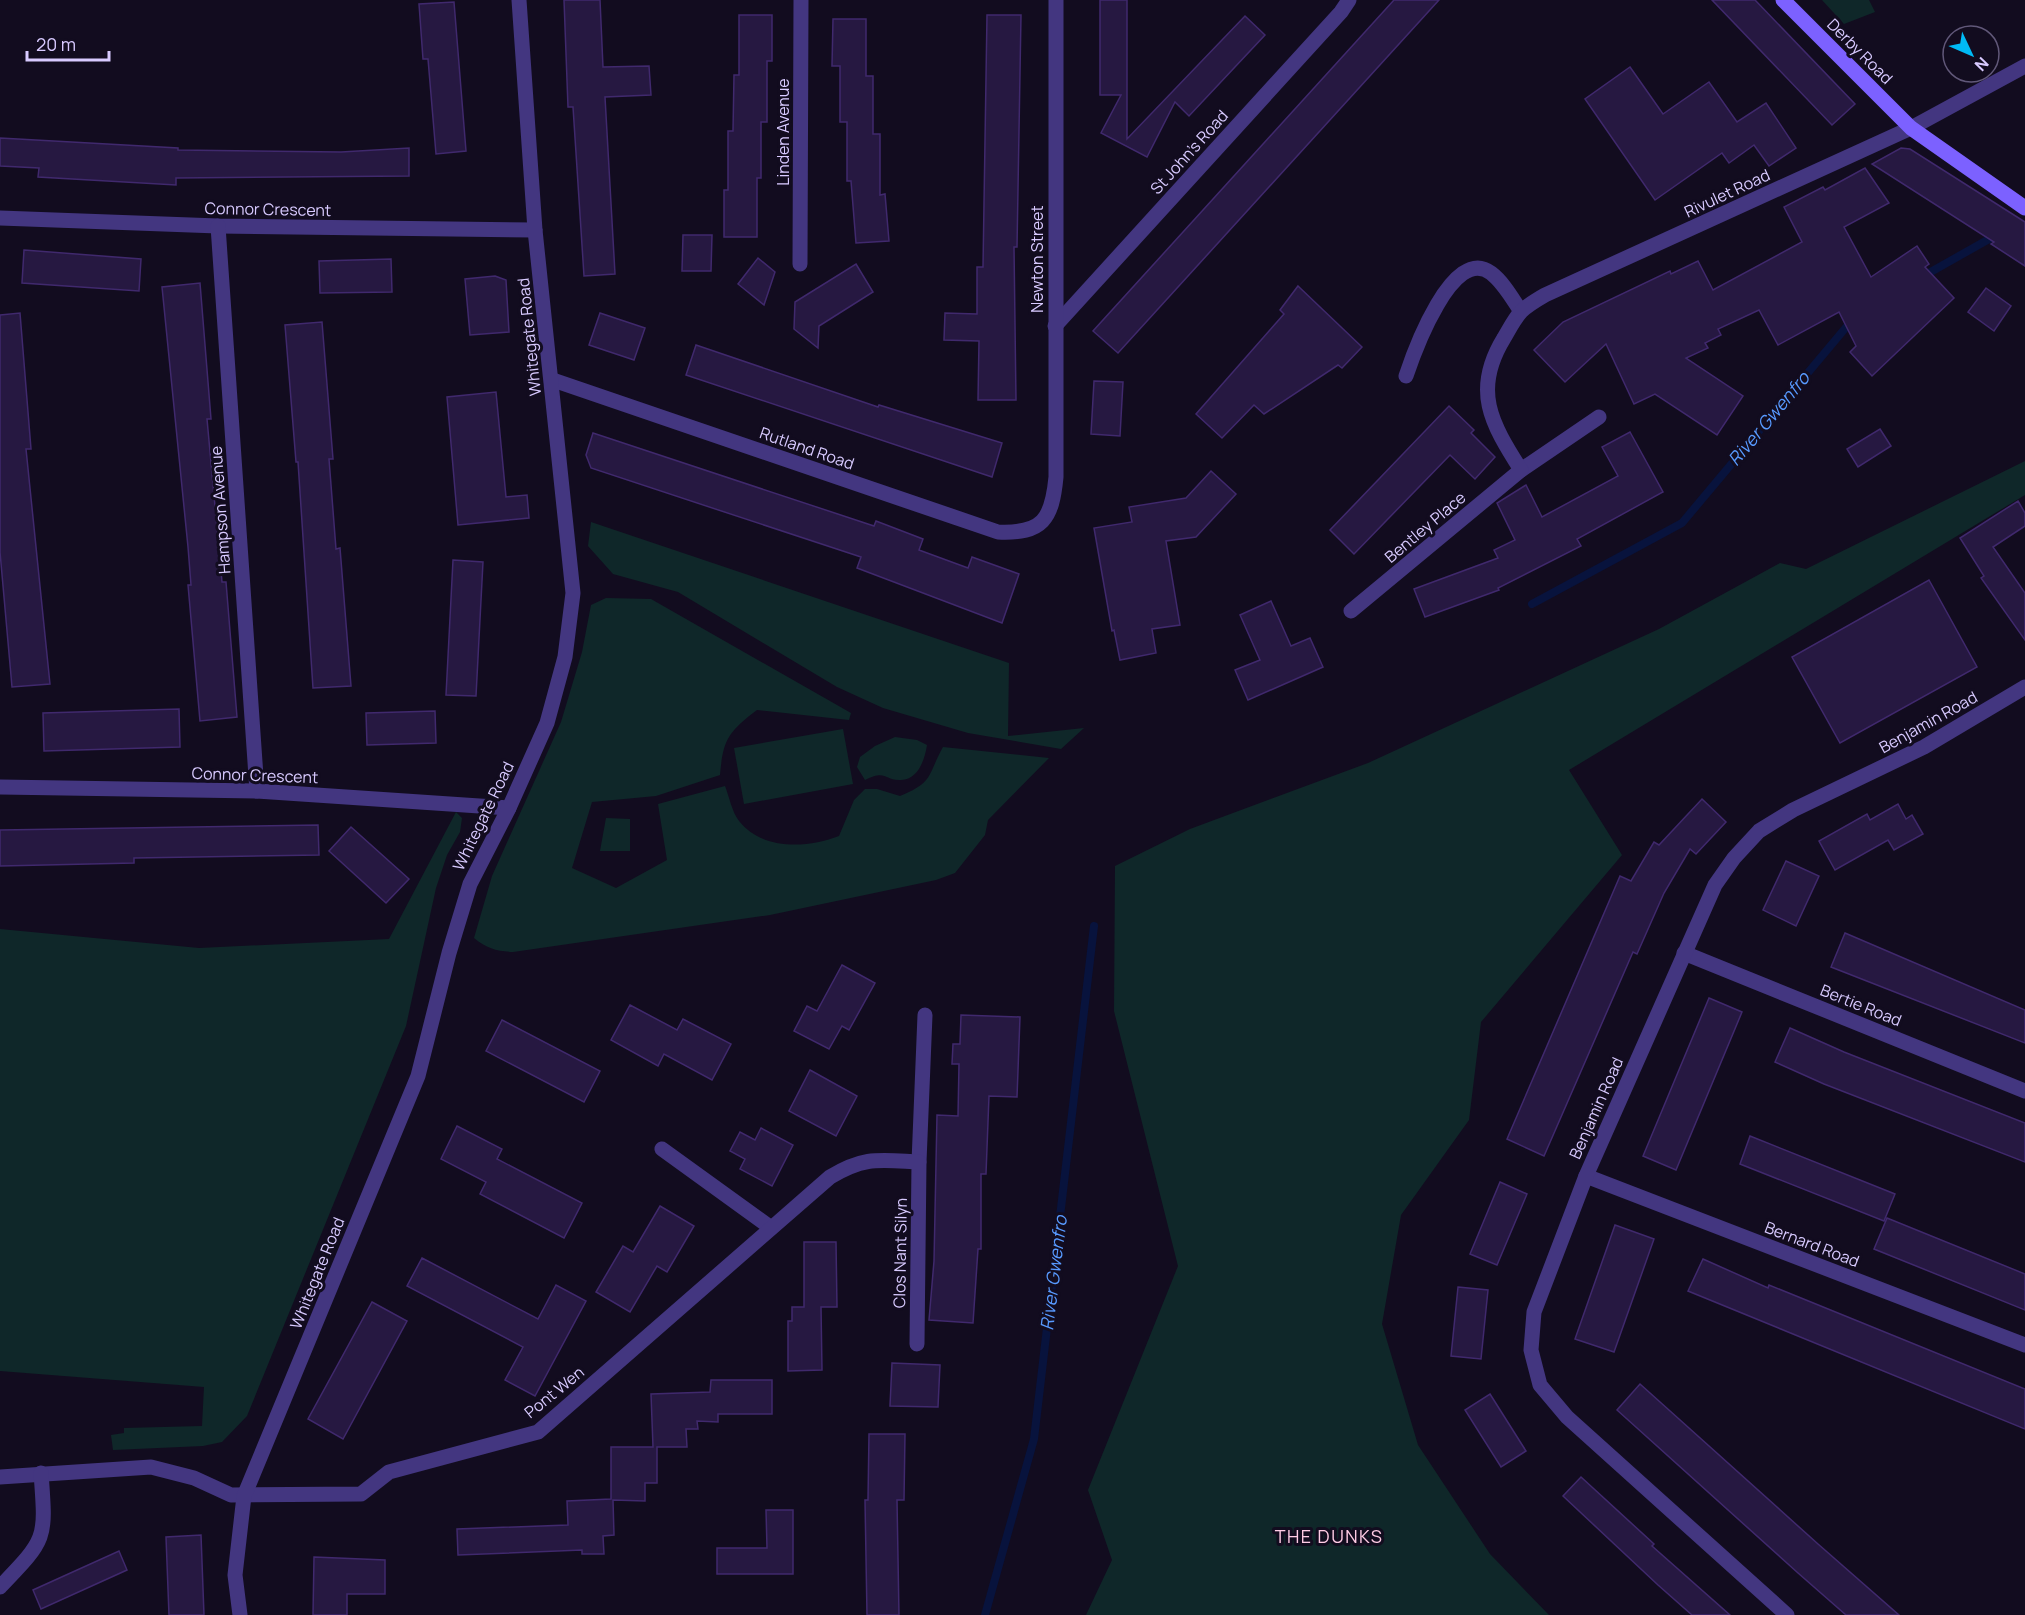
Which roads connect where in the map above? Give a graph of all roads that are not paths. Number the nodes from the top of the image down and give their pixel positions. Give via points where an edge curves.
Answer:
1 (519, 0) edge
2 (801, 0) edge
3 (1056, 0) edge
4 (1349, 0) edge
5 (1783, 0) edge
6 (2025, 66) edge
7 (1911, 128) junction
8 (2025, 208) edge
9 (0, 218) edge
10 (218, 226) junction
11 (535, 230) junction
12 (800, 264) dead end
13 (1520, 310) junction
14 (1054, 326) junction
15 (1406, 376) dead end
16 (553, 380) junction
17 (1599, 417) dead end
18 (1521, 470) junction
19 (1048, 517) joint
20 (1351, 611) dead end
21 (2025, 687) edge
22 (0, 787) edge
23 (257, 791) junction
24 (508, 808) junction
25 (1684, 953) junction
26 (925, 1015) dead end
27 (2025, 1091) edge
28 (662, 1149) dead end
29 (919, 1162) junction
30 (1586, 1176) junction
31 (770, 1227) junction
32 (917, 1344) dead end
33 (2025, 1345) edge
34 (41, 1473) junction
35 (0, 1477) edge
36 (244, 1496) junction
37 (0, 1587) edge
38 (240, 1615) edge
39 (1786, 1615) edge

1 - 11 street, Whitegate Road
2 - 12 street, Linden Avenue
3 - 14 street, Newton Street
4 - 14 street, St John's Road
5 - 7 street, Derby Road
6 - 7 street, Rivulet Road
7 - 8 street, Derby Road
7 - 13 street, Rivulet Road
9 - 10 street, Connor Crescent
10 - 11 street, Connor Crescent
10 - 23 street, Hampson Avenue
11 - 16 street, Whitegate Road
13 - 15 street via 1491,273 1480,268 1467,272 1432,311
13 - 18 street, Rivulet Road via 1490,359 1486,388 1494,423
14 - 19 street, Newton Street via 1056,477
16 - 19 street, Rutland Road via 998,532 1034,530
16 - 24 street, Whitegate Road via 573,594 565,657 547,723
17 - 18 street, Bentley Place
18 - 20 street, Bentley Place
21 - 25 street, Benjamin Road via 1924,747 1793,810 1760,831 1715,885
22 - 23 street, Connor Crescent
23 - 24 street, Connor Crescent
24 - 36 street, Whitegate Road via 470,884 448,953 418,1076
25 - 27 street, Bertie Road
25 - 30 street, Benjamin Road
26 - 29 street, Clos Nant Silyn
28 - 31 street
29 - 31 street, Pont Wen via 853,1163
29 - 32 street, Clos Nant Silyn
30 - 33 street, Bernard Road
30 - 39 street, Benjamin Road via 1534,1312 1531,1350 1540,1385 1567,1417
31 - 36 street, Pont Wen via 538,1432 389,1472 361,1494
34 - 35 street, Pont Wen
34 - 36 street, Pont Wen via 151,1467
34 - 37 street via 45,1522 42,1537
36 - 38 street, Whitegate Road via 235,1575

